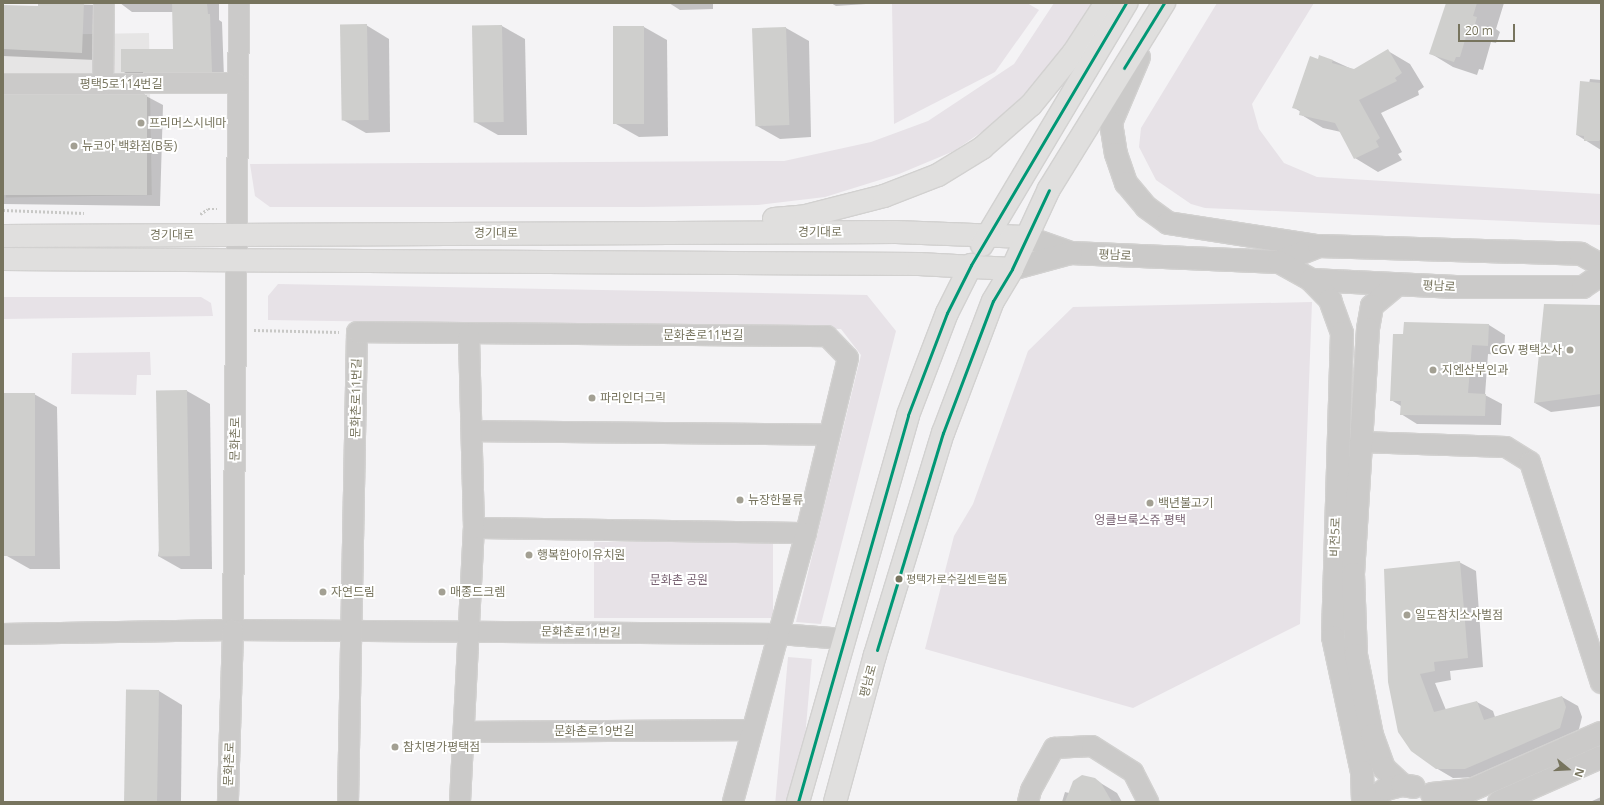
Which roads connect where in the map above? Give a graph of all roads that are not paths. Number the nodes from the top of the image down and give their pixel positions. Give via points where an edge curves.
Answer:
1 (104, 3) edge
2 (239, 3) edge
3 (1106, 3) edge
4 (1126, 3) edge
5 (1163, 6) edge
6 (238, 83) junction
7 (3, 84) edge
8 (103, 84) junction
9 (683, 232) junction
10 (989, 235) junction
11 (3, 236) edge
12 (1026, 237) junction
13 (1319, 246) junction
14 (237, 248) junction
15 (1071, 253) junction
16 (3, 259) edge
17 (1279, 262) junction
18 (970, 265) junction
19 (1601, 265) edge
20 (1012, 269) junction
21 (1601, 275) edge
22 (1311, 280) junction
23 (1398, 284) junction
24 (469, 335) junction
25 (473, 431) junction
26 (830, 434) junction
27 (1360, 442) junction
28 (474, 528) junction
29 (806, 533) junction
30 (233, 630) junction
31 (470, 630) junction
32 (353, 631) junction
33 (3, 634) edge
34 (779, 634) junction
35 (844, 639) junction
36 (1601, 683) edge
37 (751, 730) junction
38 (464, 732) junction
39 (1601, 733) edge
40 (1601, 757) edge
41 (1402, 786) junction
42 (1436, 798) edge
43 (228, 802) edge
44 (348, 802) edge
45 (460, 802) edge
46 (733, 802) edge
47 (798, 802) edge
48 (835, 802) edge
49 (1028, 802) edge
50 (1148, 802) edge
51 (1363, 802) edge
52 (1368, 802) edge
53 (1499, 802) edge

1 - 8 street
2 - 6 street
3 - 9 main road via 1074,52 1031,105 982,148 938,175 884,196 806,216
4 - 10 main road
5 - 12 main road via 1049,189
5 - 13 street via 1111,123 1116,154 1126,183 1146,207 1168,223
6 - 8 street, 평택5로114번길
6 - 14 street
7 - 8 street, 평택5로114번길
9 - 10 main road, 경기대로 via 896,232
9 - 14 main road, 경기대로
10 - 12 main road, 경기대로
10 - 18 main road
11 - 14 main road, 경기대로
12 - 15 street
12 - 20 main road
13 - 17 street, 평남로
13 - 19 street, 평남로 via 1581,254
14 - 16 main road, 경기대로
14 - 18 main road, 경기대로
14 - 30 street, 문화촌로
15 - 17 street, 평남로
15 - 20 street
17 - 22 street, 평남로
18 - 20 main road, 경기대로
18 - 35 main road via 947,313 908,415
20 - 48 main road, 평남로 via 994,301 943,432
21 - 23 street, 평남로 via 1583,287
22 - 23 street, 평남로
22 - 51 street, 비전5로 via 1330,300 1342,333 1333,637 1362,772
23 - 27 street, 비전5로 via 1372,306
24 - 25 street
24 - 26 street, 문화촌로11번길 via 827,336 848,358
24 - 32 street, 문화촌로11번길 via 357,332
25 - 26 street
25 - 28 street
26 - 29 street, 문화촌로11번길
27 - 36 street via 1506,447 1530,462
27 - 41 street, 비전5로 via 1353,574 1356,655 1372,735 1384,768
28 - 29 street
28 - 31 street
29 - 34 street, 문화촌로11번길
30 - 32 street, 문화촌로11번길
30 - 33 street
30 - 43 street, 문화촌로
31 - 32 street, 문화촌로11번길
31 - 34 street, 문화촌로11번길
31 - 38 street
32 - 44 street
34 - 35 street
34 - 37 street
35 - 47 main road
37 - 38 street, 문화촌로19번길
37 - 46 street
38 - 45 street
39 - 42 street via 1471,790
40 - 53 street
41 - 42 street via 1418,788
41 - 52 street via 1386,789
49 - 50 street via 1031,790 1054,748 1092,746 1133,772

